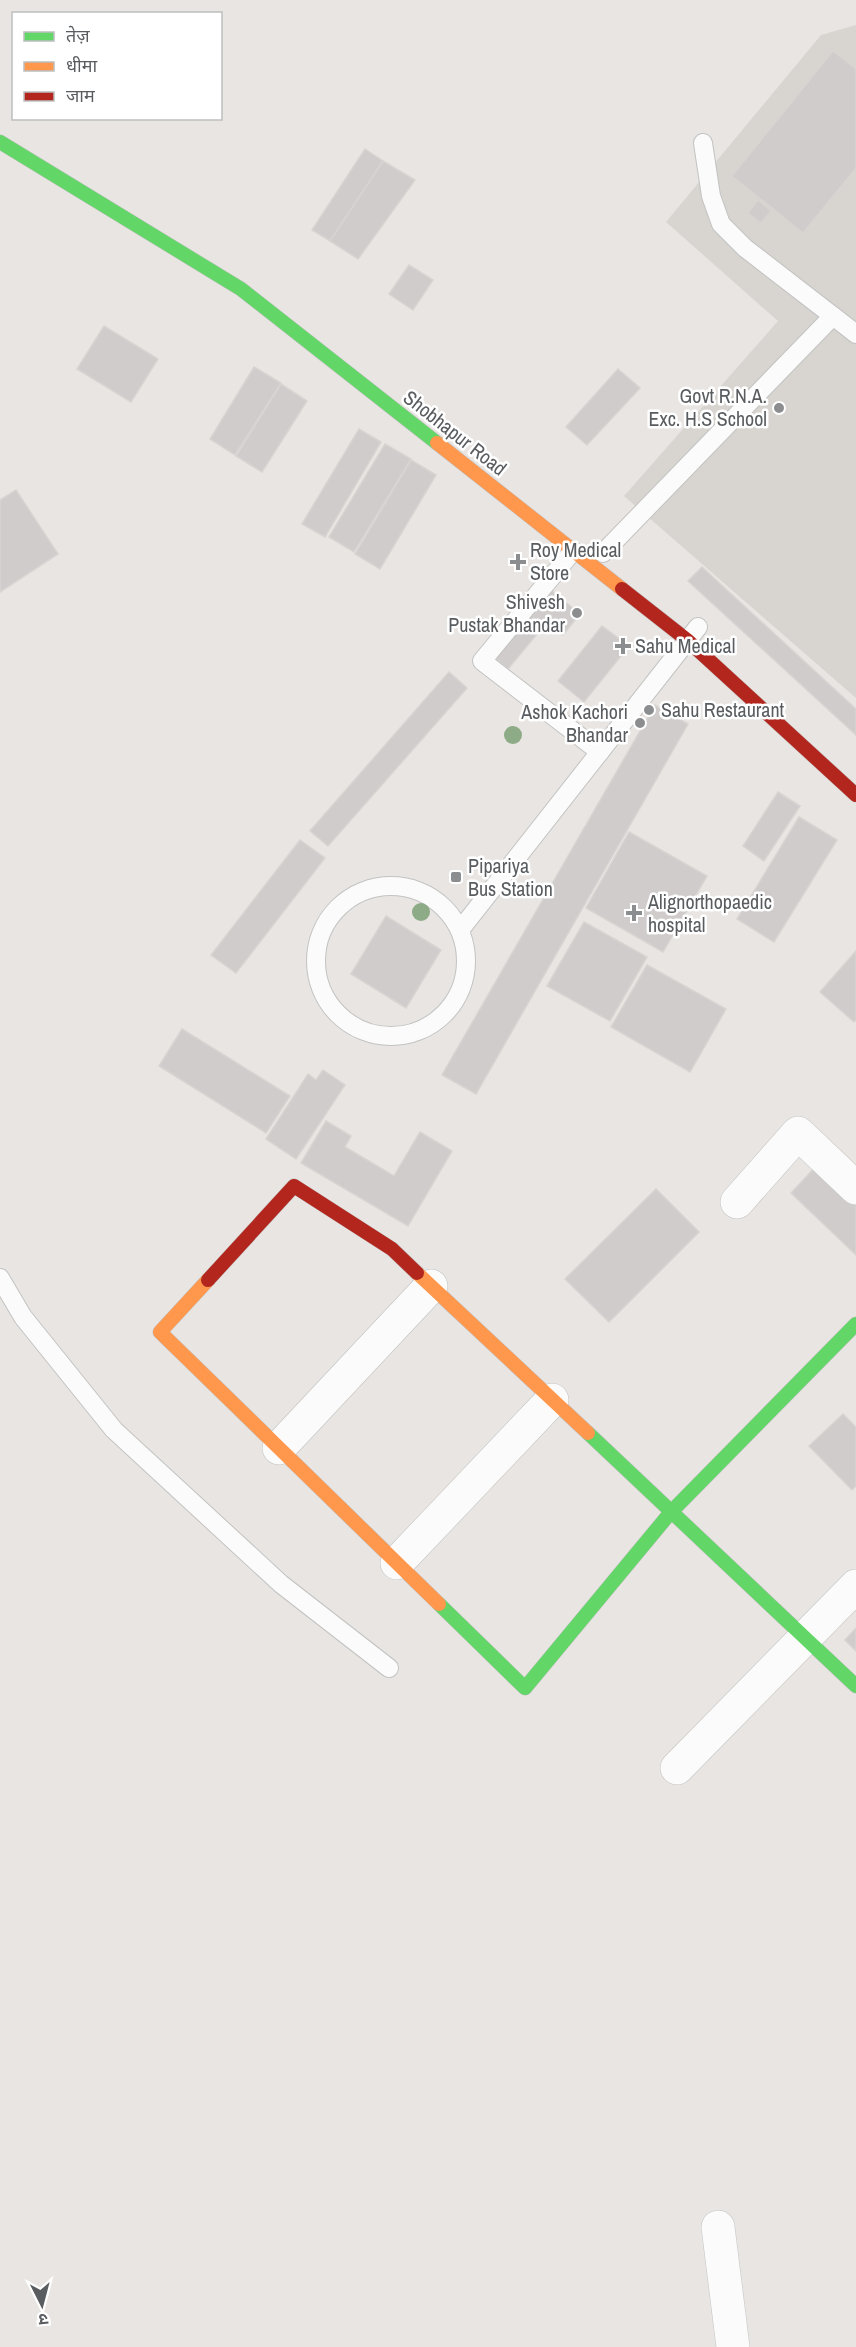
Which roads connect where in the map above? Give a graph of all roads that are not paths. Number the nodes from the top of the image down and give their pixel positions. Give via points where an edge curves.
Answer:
1 (0, 126) edge
2 (0, 142) edge
3 (702, 143) dead end
4 (252, 279) dead end
5 (833, 316) junction
6 (856, 334) edge
7 (573, 551) junction
8 (603, 553) dead end
9 (695, 630) junction
10 (600, 752) junction
11 (856, 795) edge
12 (460, 930) junction
13 (856, 1188) edge
14 (737, 1202) dead end
15 (0, 1278) edge
16 (431, 1286) junction
17 (856, 1324) edge
18 (552, 1400) junction
19 (279, 1448) junction
20 (671, 1512) junction
21 (397, 1563) junction
22 (856, 1586) edge
23 (805, 1639) junction
24 (389, 1668) dead end
25 (856, 1686) edge
26 (677, 1768) dead end
27 (718, 2227) dead end
28 (733, 2347) edge

1 - 4 street
2 - 7 street, Shobhapur Road via 241,289
3 - 5 lane via 711,196 721,224 745,248
5 - 6 lane
5 - 8 lane
7 - 9 street, Shobhapur Road
7 - 10 lane via 482,661
9 - 10 lane
9 - 11 street, Shobhapur Road
10 - 12 lane
12 - 12 lane via 466,956 464,981 453,1004 435,1023 411,1034 385,1036 361,1030 339,1016 324,997 316,975 316,951 323,928 336,909 356,895 378,887 402,887 425,894 446,910
13 - 14 street via 798,1133
15 - 24 lane via 23,1317 114,1430 281,1584
16 - 18 street
16 - 19 street
16 - 19 street via 392,1249 294,1186 160,1332
17 - 20 street
18 - 20 street
18 - 21 street
19 - 21 street
20 - 21 street via 525,1688
20 - 23 street
22 - 23 street
23 - 25 street
23 - 26 street
27 - 28 street

